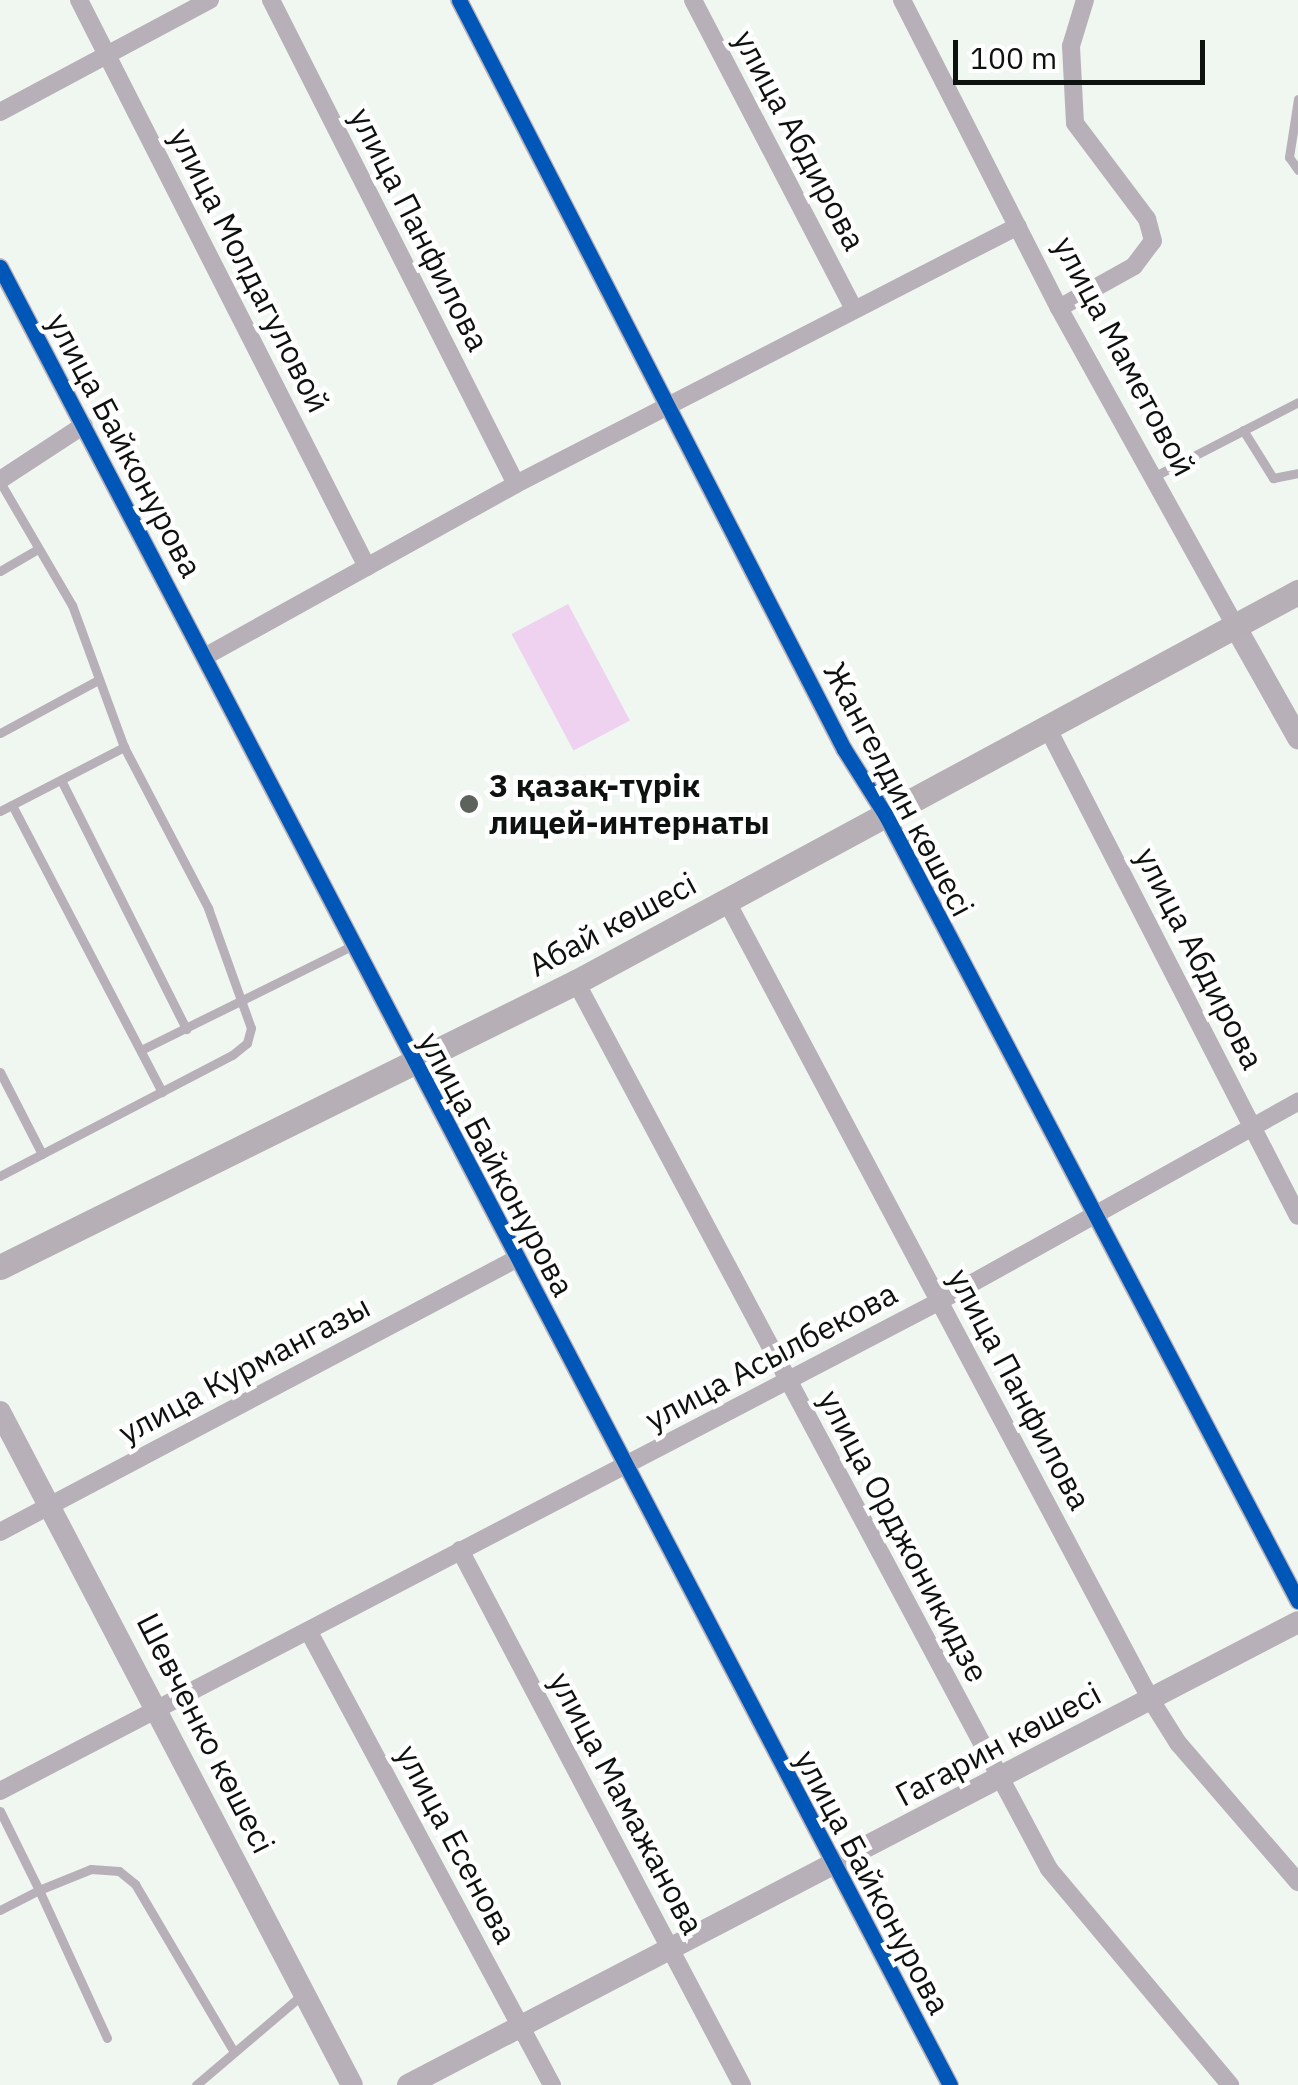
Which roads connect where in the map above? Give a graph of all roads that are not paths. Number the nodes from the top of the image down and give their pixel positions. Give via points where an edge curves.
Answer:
1 (79, 0) edge
2 (210, 0) edge
3 (271, 0) edge
4 (459, 0) edge
5 (693, 0) edge
6 (902, 0) edge
7 (1085, 0) edge
8 (108, 54) junction
9 (1298, 99) edge
10 (0, 112) edge
11 (1298, 170) edge
12 (1018, 226) junction
13 (0, 267) edge
14 (854, 307) junction
15 (1059, 308) junction
16 (1298, 402) edge
17 (668, 406) junction
18 (84, 425) junction
19 (1243, 430) junction
20 (1298, 474) edge
21 (1153, 476) junction
22 (0, 481) edge
23 (516, 484) junction
24 (38, 548) junction
25 (367, 567) junction
26 (0, 571) edge
27 (1298, 592) edge
28 (1236, 626) junction
29 (206, 656) junction
30 (98, 680) junction
31 (1048, 729) junction
32 (0, 732) edge
33 (1298, 738) edge
34 (124, 747) junction
35 (61, 780) junction
36 (12, 805) junction
37 (0, 811) edge
38 (886, 814) junction
39 (726, 900) junction
40 (353, 944) junction
41 (576, 982) junction
42 (244, 1001) junction
43 (186, 1030) junction
44 (141, 1050) junction
45 (413, 1064) junction
46 (0, 1072) edge
47 (162, 1092) junction
48 (1298, 1102) edge
49 (1253, 1125) junction
50 (42, 1154) junction
51 (0, 1176) edge
52 (1092, 1214) junction
53 (1298, 1216) edge
54 (516, 1258) junction
55 (0, 1268) edge
56 (940, 1301) junction
57 (788, 1380) junction
58 (0, 1412) edge
59 (624, 1467) junction
60 (51, 1505) junction
61 (0, 1532) edge
62 (460, 1550) junction
63 (1298, 1601) edge
64 (1298, 1622) edge
65 (309, 1632) junction
66 (1151, 1700) junction
67 (157, 1710) junction
68 (998, 1780) junction
69 (0, 1791) edge
70 (0, 1811) edge
71 (834, 1868) junction
72 (1298, 1882) edge
73 (39, 1890) junction
74 (0, 1910) edge
75 (672, 1952) junction
76 (304, 1993) junction
77 (522, 2030) junction
78 (107, 2038) dead end
79 (232, 2049) junction
80 (196, 2085) edge
81 (352, 2085) edge
82 (408, 2085) edge
83 (552, 2085) edge
84 (742, 2085) edge
85 (950, 2085) edge
86 (1230, 2085) edge

1 - 8 street, улица Молдагуловой
2 - 8 street
3 - 23 street, улица Панфилова
4 - 17 street, Жангелдин көшесі
5 - 14 street, улица Абдирова
6 - 12 street, улица Маметовой
7 - 15 street via 1071,46 1076,123 1148,219 1153,241 1134,266
8 - 10 street
8 - 25 street, улица Молдагуловой
9 - 11 lane via 1289,157
12 - 14 street
12 - 15 street, улица Маметовой
13 - 18 street, улица Байконурова
14 - 17 street
15 - 21 street, улица Маметовой
16 - 19 lane
17 - 23 street
17 - 38 street, Жангелдин көшесі via 844,749
18 - 22 street
18 - 29 street, улица Байконурова
19 - 20 lane via 1273,478
19 - 21 lane
21 - 28 street, улица Маметовой
22 - 24 lane
23 - 25 street
24 - 26 lane
24 - 30 lane via 72,605
25 - 29 street
27 - 28 main road, Абай көшесі
28 - 31 main road, Абай көшесі
28 - 33 street, улица Маметовой
29 - 40 street, улица Байконурова
30 - 32 lane
30 - 34 lane
31 - 38 main road, Абай көшесі
31 - 49 street, улица Абдирова
34 - 35 lane
34 - 42 lane via 208,908
35 - 36 lane
35 - 43 lane
36 - 37 lane
36 - 44 lane
38 - 39 main road, Абай көшесі
38 - 52 street, Жангелдин көшесі
39 - 41 main road, Абай көшесі
39 - 56 street, улица Панфилова
40 - 42 lane
40 - 45 street, улица Байконурова
41 - 45 main road, Абай көшесі
41 - 57 street, улица Орджоникидзе
42 - 43 lane
42 - 47 lane via 251,1028 247,1042
43 - 44 lane
44 - 47 lane
45 - 54 street, улица Байконурова
45 - 55 main road, Абай көшесі
46 - 50 lane
47 - 50 lane
48 - 49 street, улица Асылбекова
49 - 52 street, улица Асылбекова
49 - 53 street, улица Абдирова
50 - 51 lane
52 - 56 street, улица Асылбекова
52 - 63 street, Жангелдин көшесі
54 - 59 street, улица Байконурова
54 - 60 street, улица Курмангазы
56 - 57 street, улица Асылбекова
56 - 66 street, улица Панфилова
57 - 59 street, улица Асылбекова
57 - 68 street, улица Орджоникидзе
58 - 60 street, Шевченко көшесі
59 - 62 street, улица Асылбекова
59 - 71 street, улица Байконурова
60 - 61 street, улица Курмангазы
60 - 67 street, Шевченко көшесі
62 - 65 street, улица Асылбекова
62 - 75 street, улица Мамажанова
64 - 66 street, Гагарин көшесі
65 - 67 street, улица Асылбекова
65 - 77 street, улица Есенова
66 - 68 street, Гагарин көшесі
66 - 72 street, улица Панфилова via 1178,1743
67 - 69 street, улица Асылбекова
67 - 76 street, Шевченко көшесі
68 - 71 street, Гагарин көшесі
68 - 86 street, улица Орджоникидзе via 1049,1870
70 - 73 lane
71 - 75 street, Гагарин көшесі
71 - 85 street, улица Байконурова
73 - 74 lane
73 - 78 lane
73 - 79 lane via 91,1869 119,1871 136,1884
75 - 77 street, Гагарин көшесі
75 - 84 street, улица Мамажанова
76 - 79 lane
76 - 81 street, Шевченко көшесі
77 - 82 street, Гагарин көшесі
77 - 83 street, улица Есенова
79 - 80 lane via 218,2071

